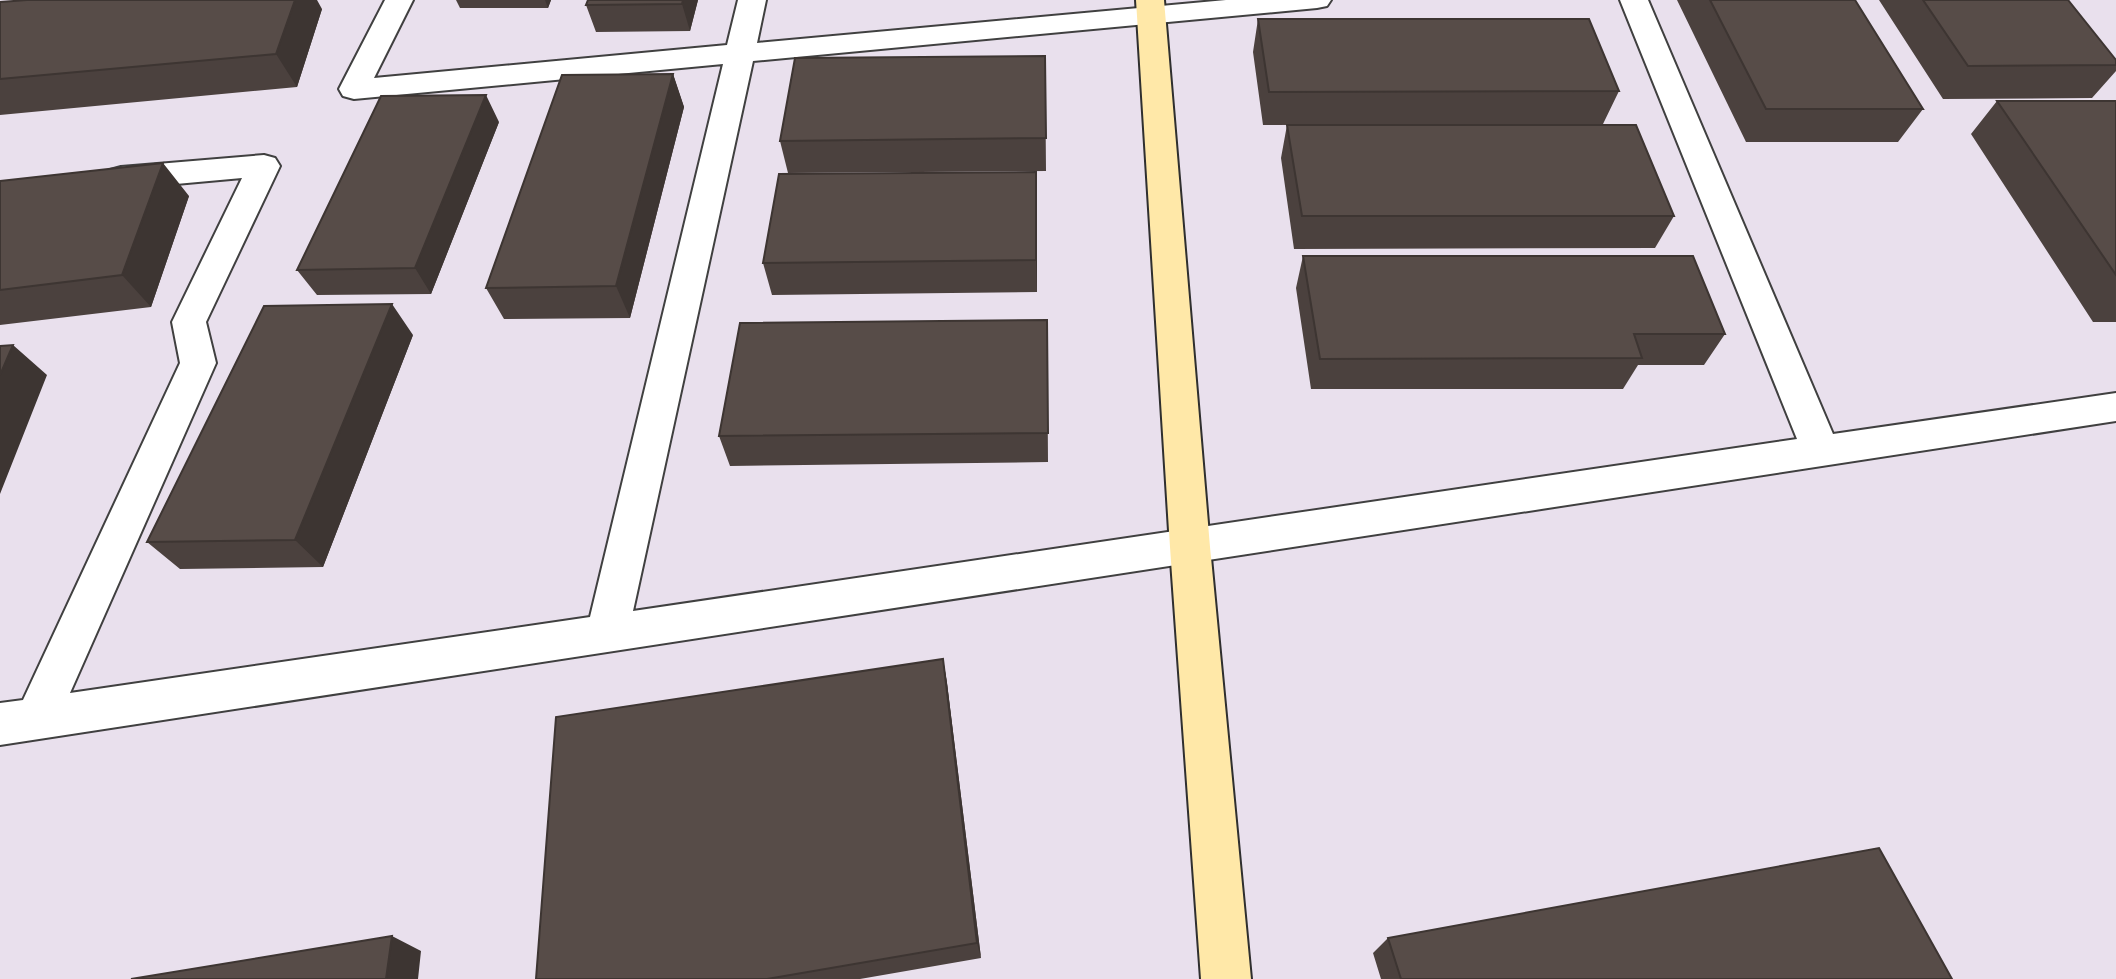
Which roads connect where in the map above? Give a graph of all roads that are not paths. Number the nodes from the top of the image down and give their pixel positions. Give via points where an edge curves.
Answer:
1 (399, 0) edge
2 (752, 0) edge
3 (1317, 0) edge
4 (1634, 0) edge
5 (1151, 8) edge
6 (739, 52) junction
7 (83, 181) edge
8 (2116, 407) edge
9 (1821, 451) junction
10 (1190, 547) junction
11 (607, 633) junction
12 (19, 721) edge
13 (1226, 979) edge

1 - 6 street via 354,89
2 - 6 street
3 - 5 street
4 - 9 street
5 - 6 street
5 - 10 street
6 - 11 street
7 - 12 street via 264,166 189,322 198,363
8 - 9 street
9 - 10 street
10 - 11 street
10 - 13 street
11 - 12 street

